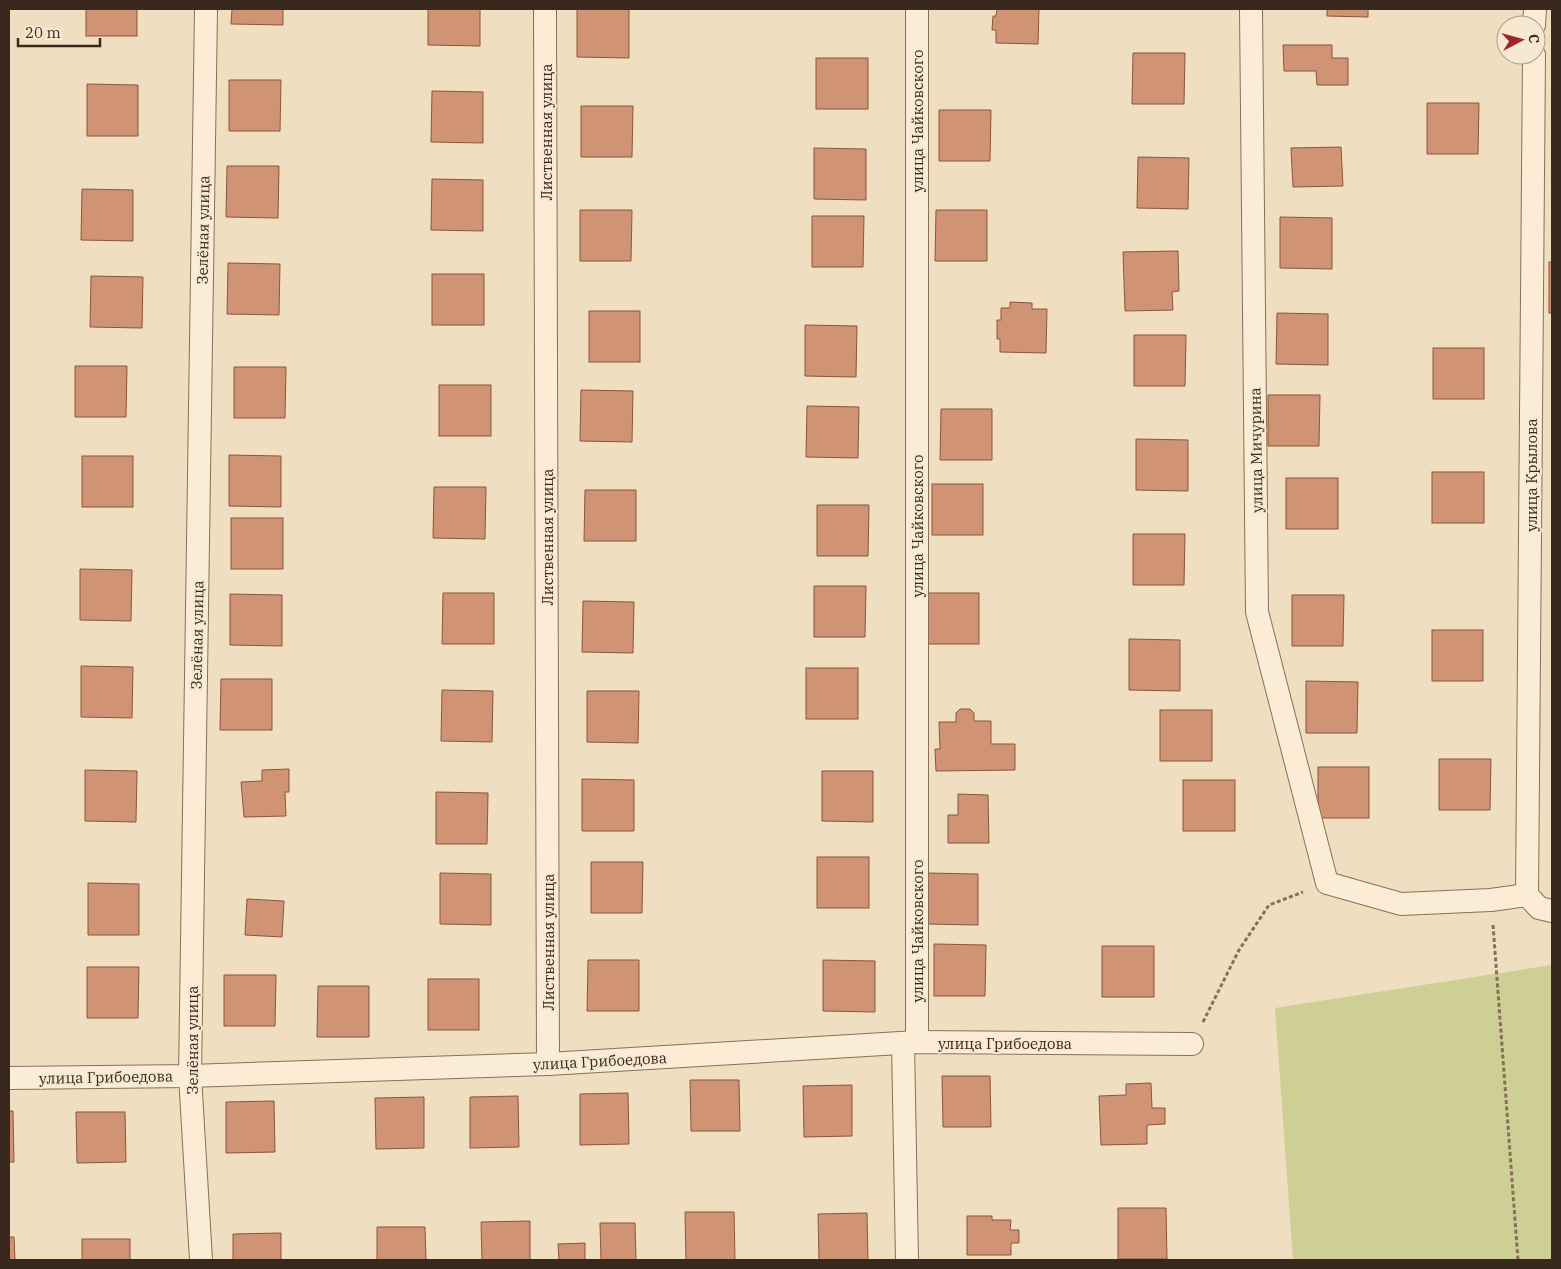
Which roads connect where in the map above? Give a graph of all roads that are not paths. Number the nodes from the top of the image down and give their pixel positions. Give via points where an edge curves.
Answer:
1 (206, 9) edge
2 (546, 9) edge
3 (917, 9) edge
4 (1251, 9) edge
5 (1534, 65) edge
6 (1527, 896) junction
7 (1552, 911) edge
8 (910, 1043) junction
9 (1192, 1044) road end
10 (548, 1064) junction
11 (190, 1076) junction
12 (9, 1078) edge
13 (201, 1260) edge
14 (907, 1260) edge

1 - 11 street, Зелёная улица
2 - 10 street, Лиственная улица
3 - 8 street, улица Чайковского
4 - 6 street, улица Мичурина via 1258,612 1327,883 1401,904
5 - 6 street, улица Крылова
6 - 7 street via 1539,908
8 - 9 street, улица Грибоедова
8 - 10 street, улица Грибоедова
8 - 14 street, улица Чайковского
10 - 11 street, улица Грибоедова
11 - 12 street, улица Грибоедова
11 - 13 street, Зелёная улица

